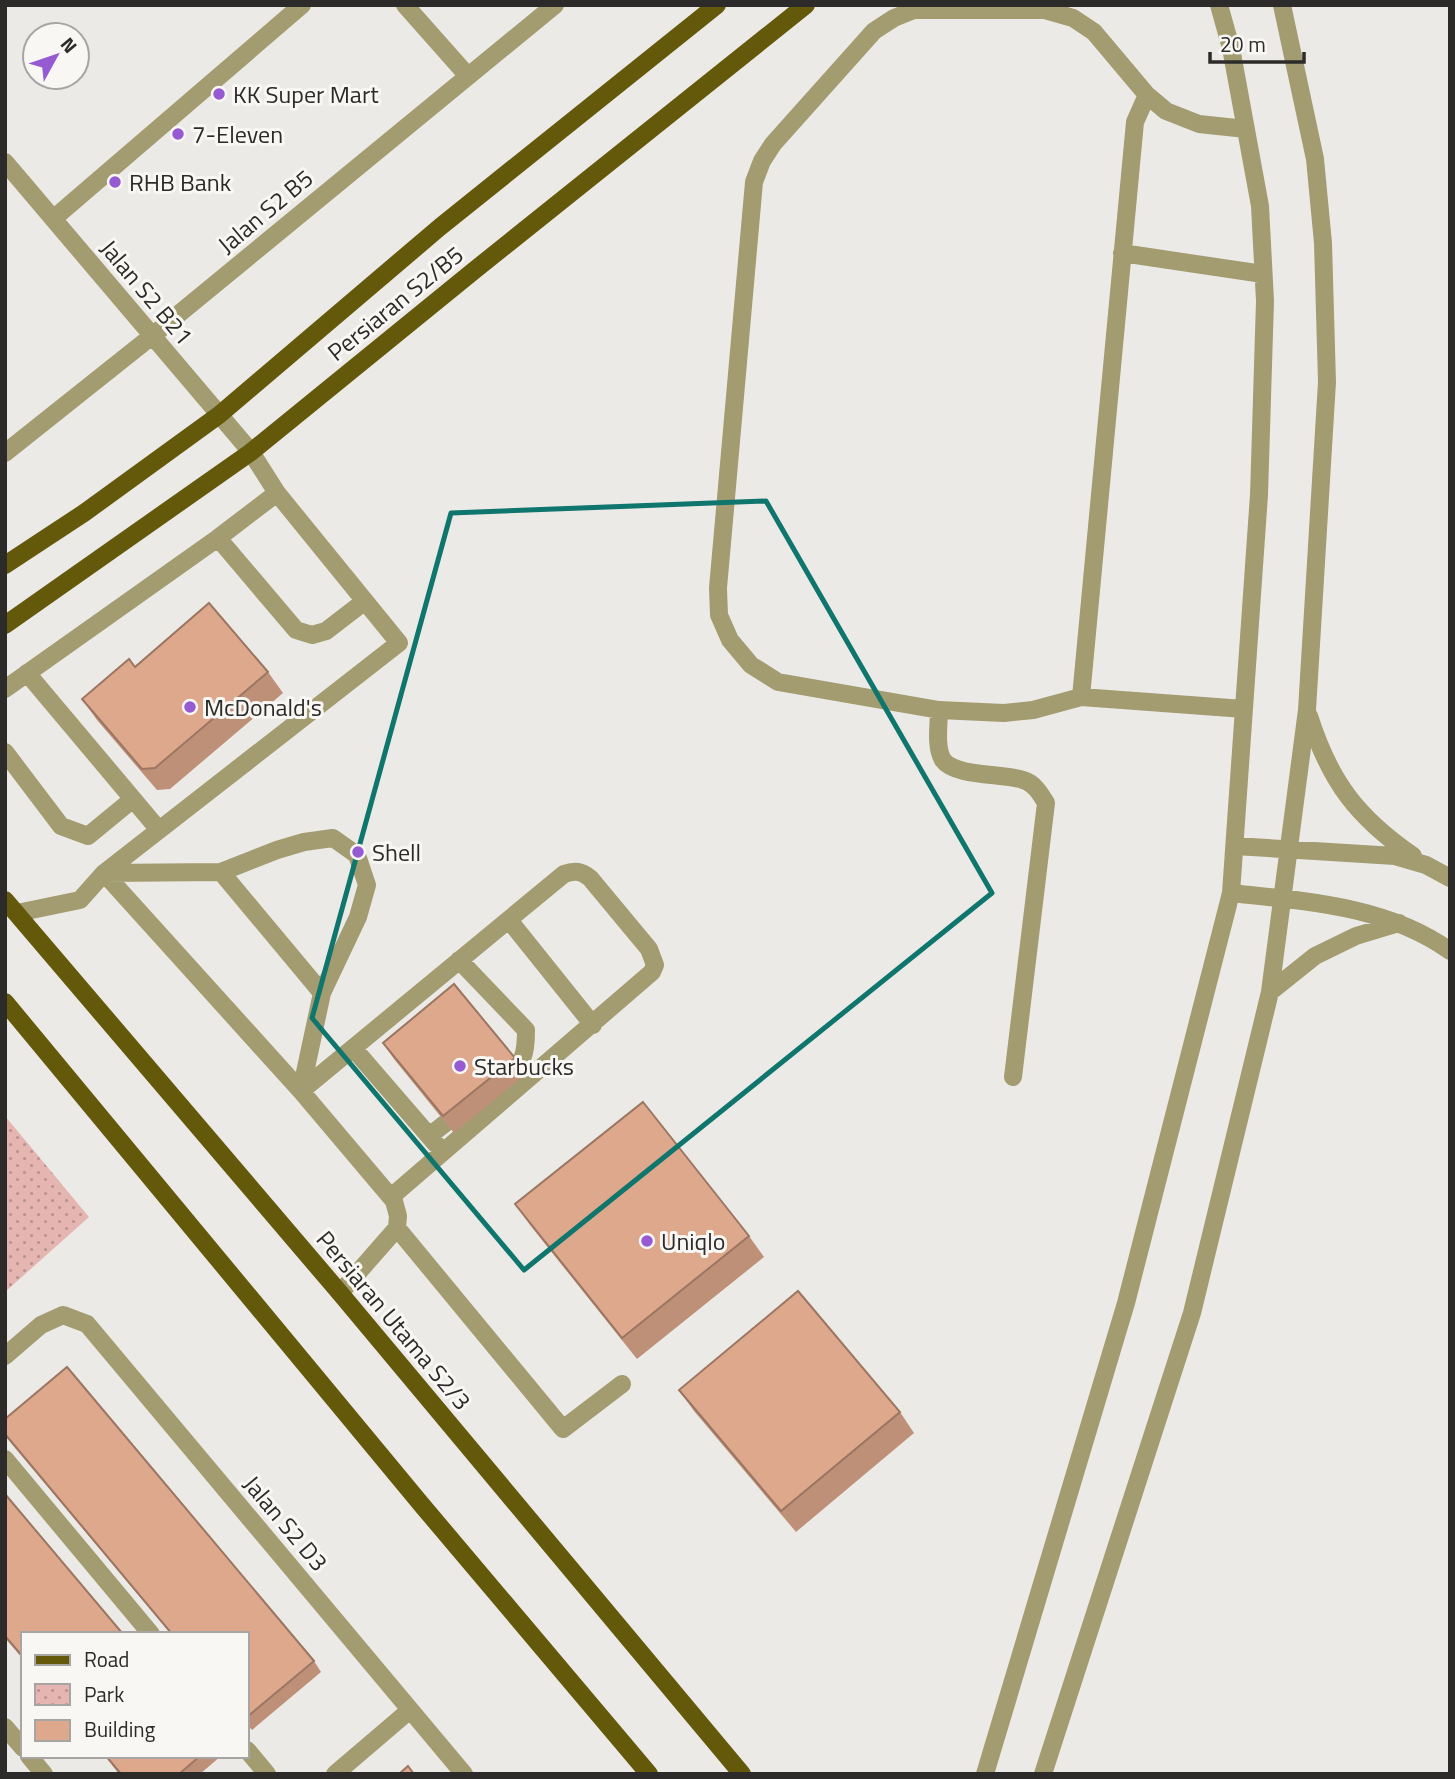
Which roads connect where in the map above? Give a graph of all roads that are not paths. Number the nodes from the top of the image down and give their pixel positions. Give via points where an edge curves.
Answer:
1 (302, 5) edge
2 (405, 5) edge
3 (555, 5) edge
4 (718, 5) edge
5 (806, 5) edge
6 (1219, 5) edge
7 (1282, 5) edge
8 (467, 75) junction
9 (1147, 95) junction
10 (1246, 129) junction
11 (5, 162) edge
12 (53, 219) junction
13 (1122, 253) junction
14 (1263, 274) junction
15 (152, 336) junction
16 (219, 415) junction
17 (6, 451) edge
18 (251, 452) junction
19 (277, 493) junction
20 (218, 538) junction
21 (5, 565) edge
22 (365, 601) junction
23 (5, 625) edge
24 (27, 673) junction
25 (5, 689) edge
26 (1081, 697) junction
27 (1244, 709) junction
28 (939, 710) junction
29 (1307, 710) junction
30 (5, 752) edge
31 (133, 799) junction
32 (159, 830) junction
33 (1235, 846) junction
34 (1289, 848) junction
35 (1426, 865) junction
36 (220, 872) junction
37 (104, 873) junction
38 (1450, 878) edge
39 (1231, 893) junction
40 (1282, 898) junction
41 (11, 906) edge
42 (509, 920) junction
43 (1399, 923) junction
44 (1450, 951) edge
45 (459, 960) junction
46 (1270, 992) junction
47 (322, 993) junction
48 (5, 1002) edge
49 (593, 1025) junction
50 (354, 1049) junction
51 (1013, 1077) dead end
52 (301, 1091) junction
53 (429, 1136) junction
54 (443, 1153) junction
55 (393, 1199) junction
56 (397, 1228) junction
57 (340, 1293) junction
58 (5, 1356) edge
59 (622, 1384) dead end
60 (5, 1459) edge
61 (148, 1632) edge
62 (410, 1710) junction
63 (5, 1727) edge
64 (21, 1746) edge
65 (248, 1750) edge
66 (31, 1758) edge
67 (44, 1774) edge
68 (267, 1774) edge
69 (335, 1774) edge
70 (464, 1774) edge
71 (649, 1774) edge
72 (742, 1774) edge
73 (985, 1774) edge
74 (1043, 1774) edge

1 - 12 street
2 - 8 street
3 - 8 street, Jalan S2 B5
4 - 16 main road, Persiaran S2/B5 via 440,227
5 - 18 main road, Persiaran S2/B5
6 - 10 street
7 - 29 street via 1315,159 1324,243 1326,382
8 - 15 street, Jalan S2 B5
9 - 10 street via 1166,111 1199,124
9 - 13 street via 1135,122
9 - 28 street via 1094,32 1073,18 1045,10 914,10 874,31 773,144 754,182 719,615 730,640 751,665 778,682
10 - 14 street via 1260,206
11 - 12 street, Jalan S2 B21
12 - 15 street, Jalan S2 B21
13 - 14 street
13 - 26 street
14 - 27 street via 1259,495
15 - 16 street, Jalan S2 B21
15 - 17 street, Jalan S2 B5
16 - 18 street, Jalan S2 B21
16 - 21 main road, Persiaran S2/B5
18 - 19 street, Jalan S2 B21
18 - 23 main road, Persiaran S2/B5
19 - 20 street
19 - 22 street, Jalan S2 B21
20 - 22 street via 296,630 312,635 326,631
20 - 24 street
22 - 32 street, Jalan S2 B21 via 399,643
24 - 25 street
24 - 31 street
26 - 27 street
26 - 28 street via 1014,712
27 - 33 street
28 - 51 street via 943,760 954,769 1024,780 1038,789 1046,803
29 - 34 street
29 - 35 street via 1320,751 1348,797 1384,836
30 - 31 street via 61,826 79,833 88,836
31 - 32 street
32 - 37 street
33 - 34 street
33 - 39 street
34 - 35 street via 1395,856
34 - 40 street
35 - 38 street
36 - 37 street
36 - 47 street
36 - 47 street via 277,850 333,838 357,855 367,885 358,917
37 - 41 street via 80,900
37 - 52 street
39 - 40 street
39 - 73 street via 1126,1303
40 - 43 street
40 - 46 street
41 - 57 main road, Persiaran Utama S2/3
42 - 45 street
42 - 49 street
42 - 49 street via 574,870 590,878 649,949 655,965 652,972
43 - 44 street
43 - 46 street via 1356,936 1315,956
45 - 50 street
45 - 53 street via 526,1030 526,1052 519,1065
46 - 74 street via 1192,1312
47 - 52 street
48 - 71 main road
49 - 54 street
50 - 52 street
50 - 53 street
52 - 55 street
53 - 54 street
54 - 55 street
55 - 56 street
56 - 57 street
56 - 59 street via 564,1429
57 - 72 main road, Persiaran Utama S2/3
58 - 62 street, Jalan S2 D3 via 41,1325 63,1315 87,1324
60 - 61 street
62 - 69 street
62 - 70 street, Jalan S2 D3
63 - 64 street
65 - 68 street
66 - 67 street

